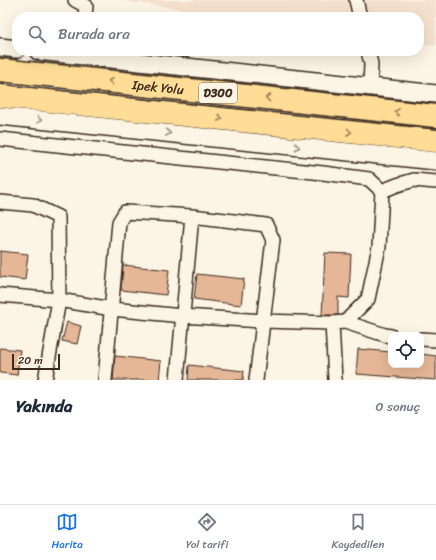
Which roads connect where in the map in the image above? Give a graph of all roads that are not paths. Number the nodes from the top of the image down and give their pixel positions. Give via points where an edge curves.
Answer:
1 (356, 0) edge
2 (359, 12) edge
3 (0, 47) edge
4 (12, 48) edge
5 (110, 56) edge
6 (369, 56) edge
7 (0, 70) edge
8 (370, 87) junction
9 (436, 94) edge
10 (0, 96) edge
11 (0, 116) edge
12 (436, 116) edge
13 (0, 139) edge
14 (436, 141) edge
15 (436, 161) edge
16 (436, 182) edge
17 (382, 191) junction
18 (0, 202) edge
19 (192, 216) junction
20 (0, 295) edge
21 (59, 300) junction
22 (112, 308) junction
23 (182, 316) junction
24 (264, 321) junction
25 (345, 322) junction
26 (332, 323) junction
27 (388, 336) edge
28 (424, 339) edge
29 (436, 340) edge
30 (45, 380) edge
31 (105, 380) edge
32 (177, 380) edge
33 (256, 380) edge
34 (335, 380) edge

1 - 2 street
3 - 4 street
5 - 8 street
6 - 8 street
12 -> 7 highway, Ipek Yolu / D300
8 - 9 street
10 -> 14 highway, Ipek Yolu / D300
11 -> 15 street
13 - 17 street via 369,179
16 - 17 street via 414,180
17 - 25 street via 380,247 368,299
18 - 21 street via 32,205 58,216
19 - 22 street via 125,212 119,222
19 - 23 street
19 - 24 street via 266,225 273,240
20 - 21 street
21 - 22 street
21 - 30 street
22 - 23 street
22 - 31 street
23 - 24 street
23 - 32 street
24 - 26 street
24 - 33 street
25 - 26 street
25 - 27 street
26 - 34 street
28 - 29 street

